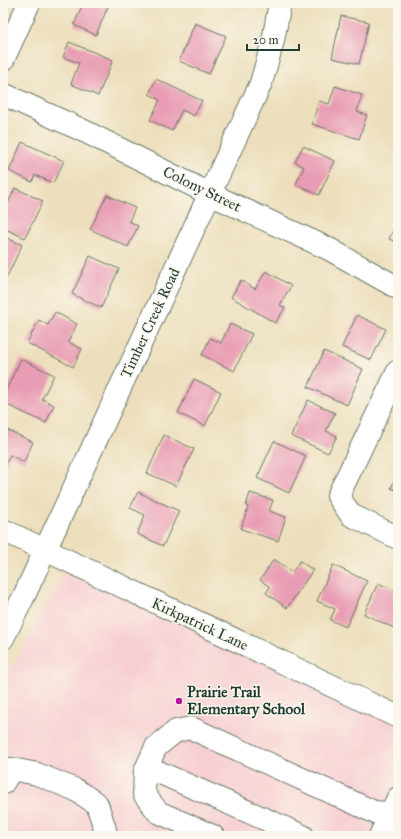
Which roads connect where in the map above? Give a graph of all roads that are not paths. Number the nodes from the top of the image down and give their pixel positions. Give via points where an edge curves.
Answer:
1 (29, 3) edge
2 (280, 3) edge
3 (3, 60) edge
4 (3, 94) edge
5 (210, 194) junction
6 (398, 288) edge
7 (398, 371) edge
8 (3, 530) edge
9 (398, 538) edge
10 (45, 550) junction
11 (3, 638) edge
12 (398, 717) edge
13 (147, 767) junction
14 (3, 783) edge
15 (395, 806) edge
16 (104, 836) edge
17 (212, 836) edge
18 (303, 836) edge
19 (380, 836) edge

1 - 3 street
2 - 5 street, Timber Creek Road via 261,84
4 - 5 street, Colony Street
5 - 6 street, Colony Street via 329,249
5 - 10 street, Timber Creek Road
7 - 9 street via 338,496 351,515
8 - 10 street, Kirkpatrick Lane
10 - 11 street, Timber Creek Road
10 - 12 street, Kirkpatrick Lane
13 - 15 street via 156,747 176,731 191,728 374,812
13 - 17 street via 144,794 158,812
13 - 18 street
14 - 16 street via 12,769 37,774 76,790 97,804 105,829
15 - 19 street

